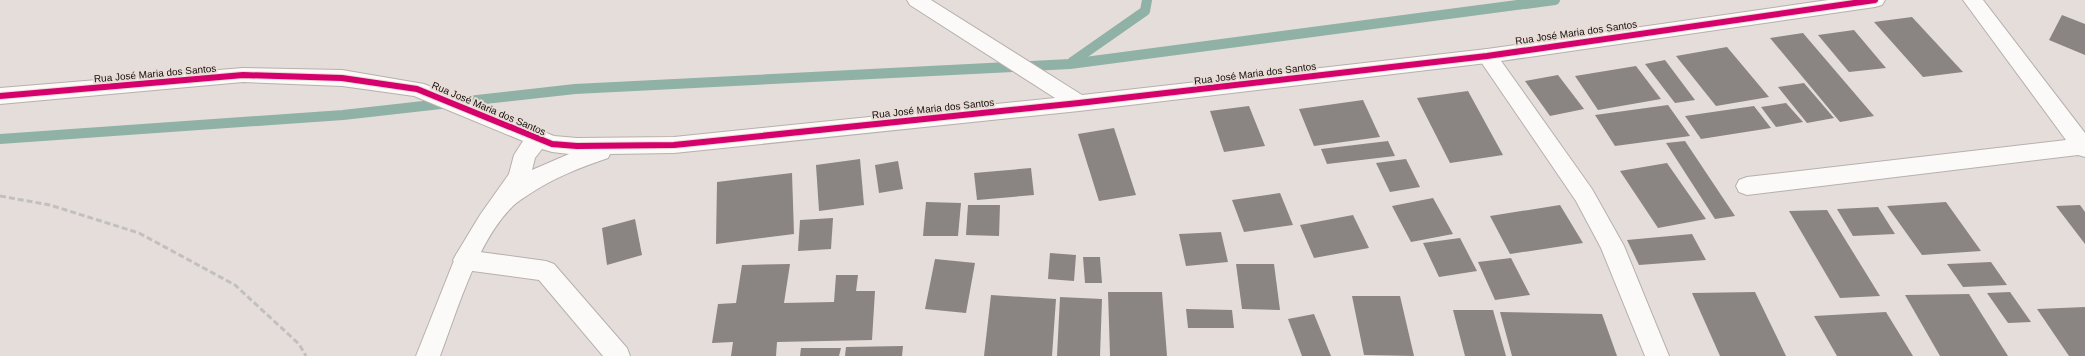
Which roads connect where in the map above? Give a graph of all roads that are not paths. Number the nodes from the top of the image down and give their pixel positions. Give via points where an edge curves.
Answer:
1 (917, 0) edge
2 (1875, 0) edge
3 (1973, 0) edge
4 (1487, 56) junction
5 (0, 96) edge
6 (1079, 103) junction
7 (537, 139) junction
8 (619, 145) junction
9 (2084, 148) edge
10 (1747, 186) dead end
11 (503, 201) junction
12 (466, 260) junction
13 (428, 356) edge
14 (618, 356) edge
15 (1657, 356) edge

1 - 6 street
2 - 4 street, Rua José Maria dos Santos
3 - 9 street
4 - 6 street, Rua José Maria dos Santos
4 - 15 street via 1584,195 1612,246
5 - 7 street, Rua José Maria dos Santos via 243,75 342,78 417,89
6 - 8 street, Rua José Maria dos Santos via 674,145
7 - 8 street, Rua José Maria dos Santos via 552,144
7 - 11 street via 525,155 519,177
8 - 11 street via 541,175
9 - 10 street
11 - 12 street via 488,221
12 - 13 street
12 - 14 street via 546,271

